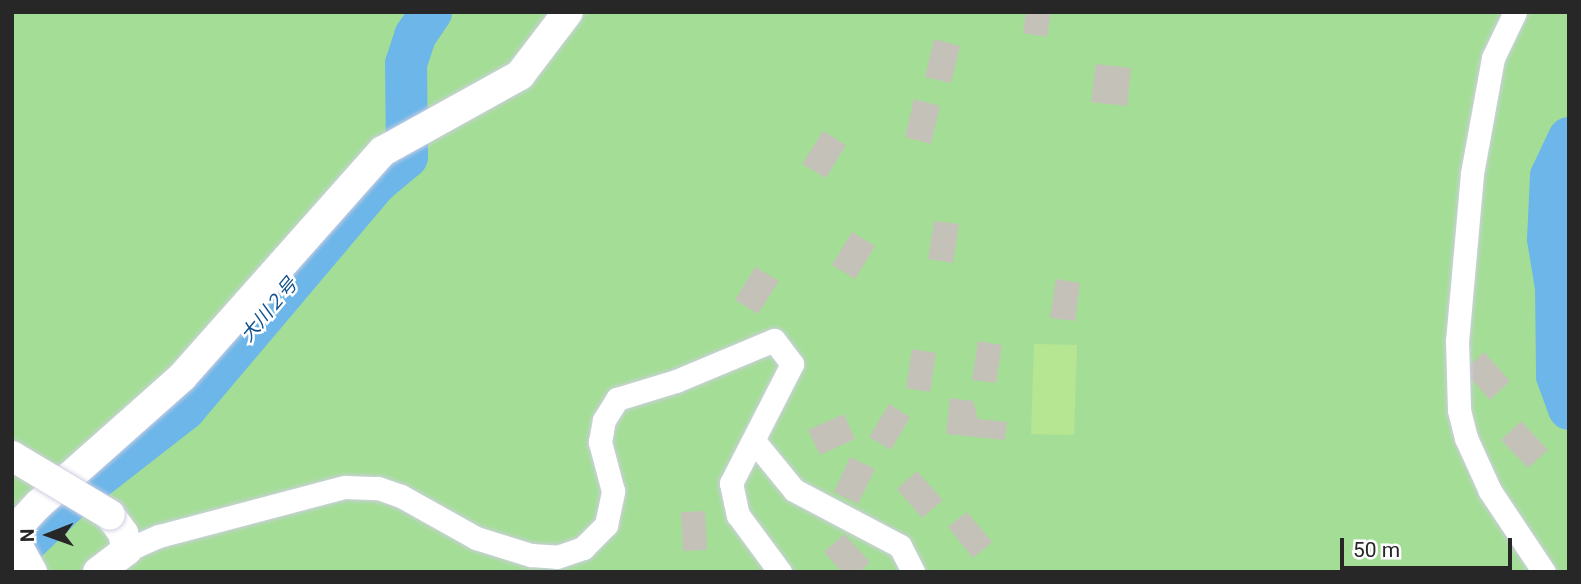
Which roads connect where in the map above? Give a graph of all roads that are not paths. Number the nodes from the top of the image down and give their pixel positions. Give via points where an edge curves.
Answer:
1 (568, 12) edge
2 (1515, 12) edge
3 (754, 441) junction
4 (12, 456) edge
5 (127, 550) junction
6 (32, 572) edge
7 (98, 572) edge
8 (780, 572) edge
9 (914, 572) edge
10 (1544, 572) edge

1 - 6 street via 520,75 383,151 183,377 38,504 21,523 15,541
2 - 10 street via 1493,58 1472,174 1457,341 1459,410 1490,491
3 - 5 street via 792,364 774,340 676,381 617,398 604,420 600,442 613,491 606,525 583,548 557,557 531,555 476,538 401,495 345,487 159,536
3 - 8 street via 731,484 738,515
3 - 9 street via 794,490 900,546
4 - 5 street, bridge via 110,515 123,533
5 - 7 street

